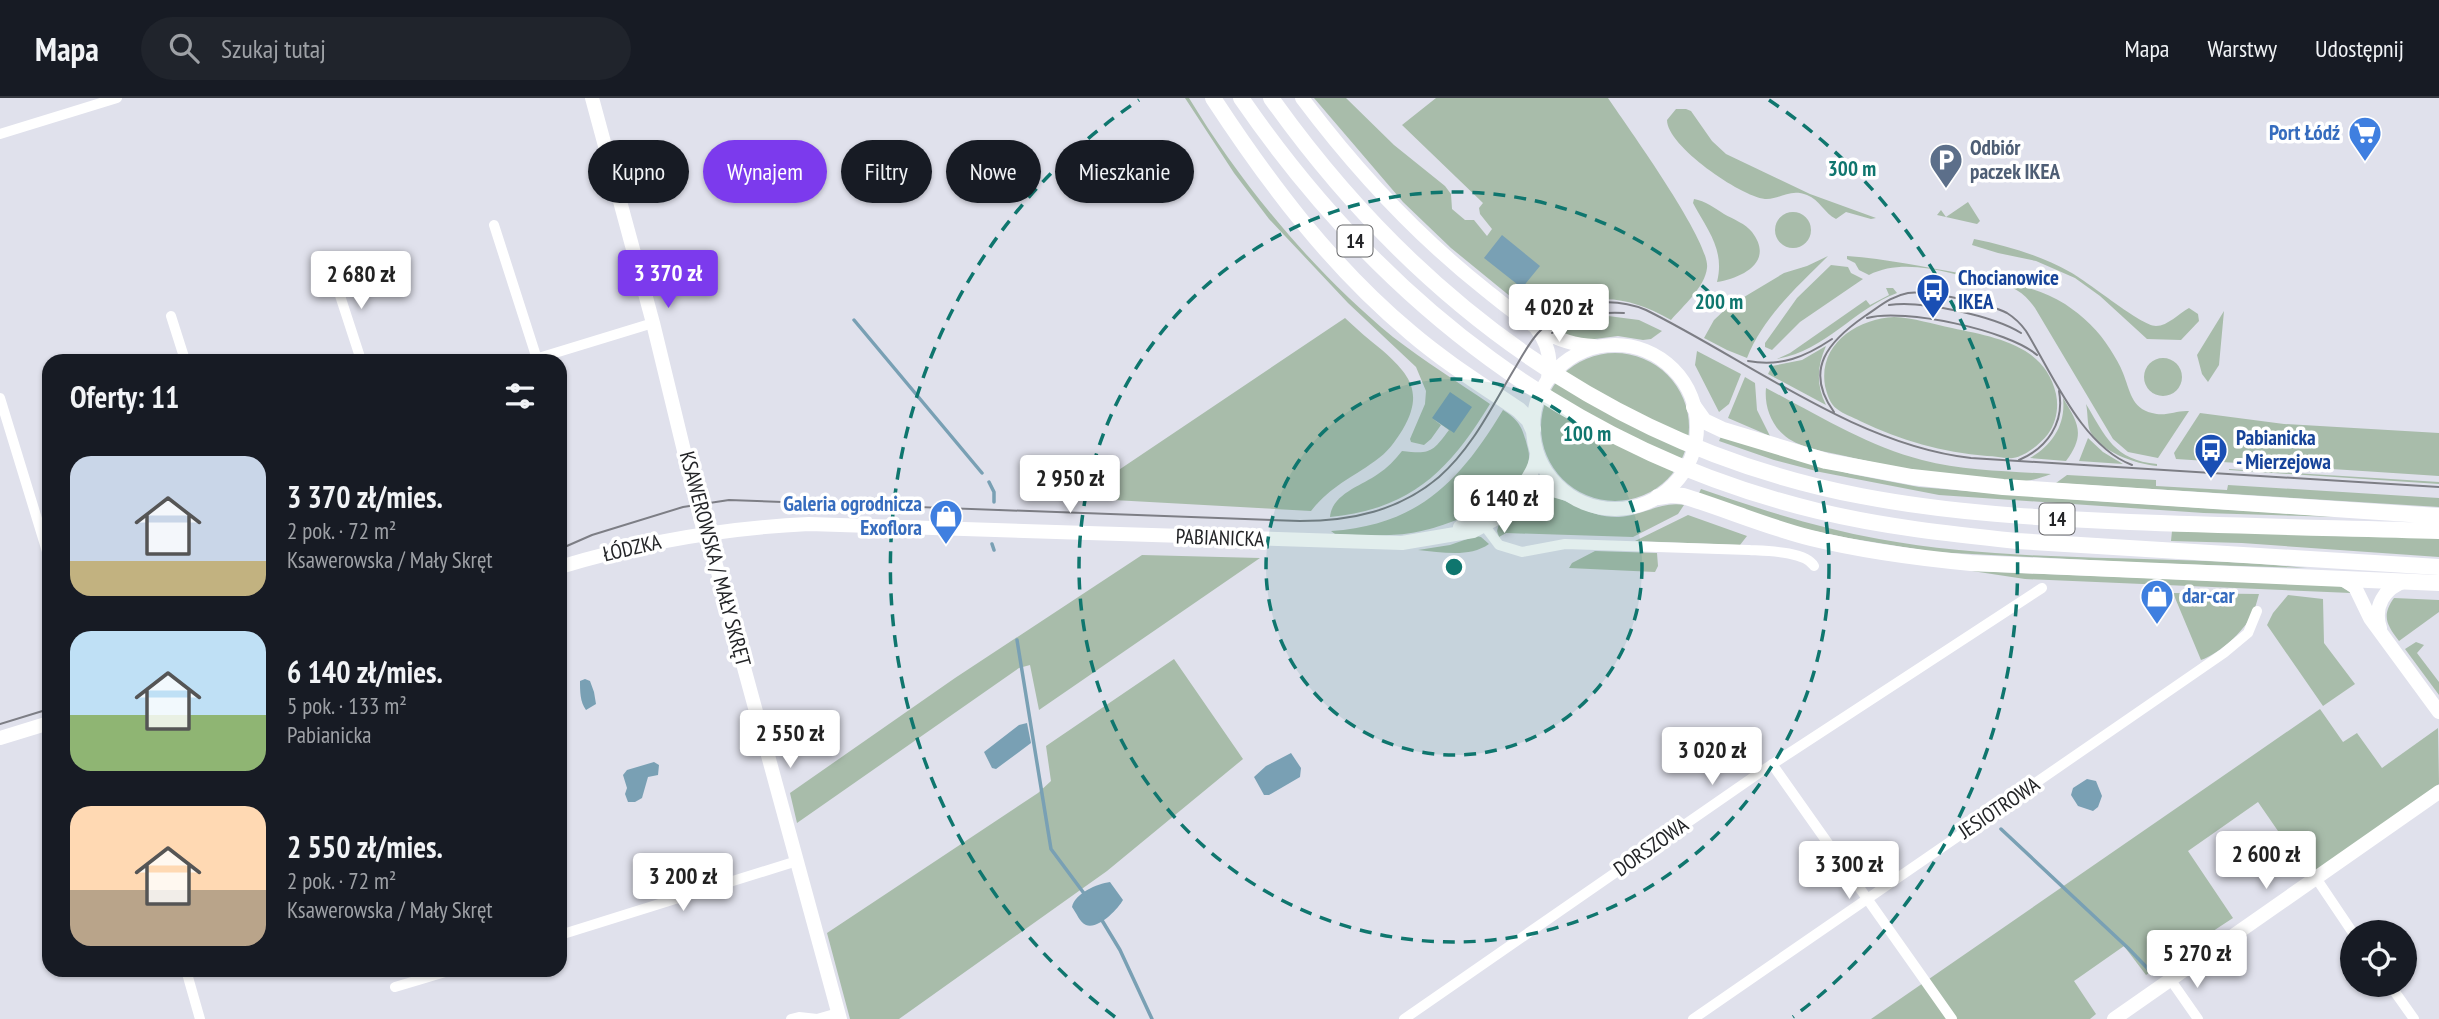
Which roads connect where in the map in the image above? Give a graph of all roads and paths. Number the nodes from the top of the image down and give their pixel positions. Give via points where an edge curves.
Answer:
1 (117, 98) edge
2 (593, 98) edge
3 (1213, 98) edge
4 (1241, 98) edge
5 (1271, 98) edge
6 (1302, 98) edge
7 (0, 134) edge
8 (494, 225) dead end
9 (332, 271) dead end
10 (170, 316) dead end
11 (653, 323) junction
12 (1535, 327) junction
13 (1598, 346) junction
14 (183, 354) edge
15 (359, 354) edge
16 (532, 354) edge
17 (553, 354) edge
18 (1547, 381) junction
19 (0, 398) edge
20 (1694, 407) junction
21 (1533, 429) junction
22 (1537, 455) junction
23 (1567, 494) junction
24 (1658, 497) junction
25 (2439, 516) edge
26 (1484, 526) junction
27 (2439, 531) edge
28 (706, 533) junction
29 (42, 535) edge
30 (1440, 537) junction
31 (567, 565) edge
32 (1814, 566) dead end
33 (2439, 567) edge
34 (2342, 579) junction
35 (2406, 581) junction
36 (2439, 583) edge
37 (2042, 588) dead end
38 (2257, 611) dead end
39 (2383, 636) junction
40 (2439, 712) edge
41 (42, 725) edge
42 (0, 738) edge
43 (1772, 764) junction
44 (2439, 792) edge
45 (797, 862) junction
46 (2316, 878) junction
47 (1867, 898) junction
48 (2344, 920) edge
49 (567, 933) edge
50 (188, 977) edge
51 (429, 977) edge
52 (2170, 979) junction
53 (395, 987) dead end
54 (2398, 997) edge
55 (839, 1016) edge
56 (200, 1019) edge
57 (791, 1019) edge
58 (1404, 1019) edge
59 (1693, 1019) edge
60 (1952, 1019) edge
61 (2114, 1019) edge
62 (2198, 1019) edge
63 (2414, 1019) edge

1 - 7 street
2 - 11 main road, KSAWEROWSKA / MAŁY SKRĘT
3 - 21 main road via 1285,202 1342,268 1410,333 1519,410
4 - 33 main road, 14 via 1305,185 1352,237 1448,328 1594,425 1729,485 1897,528 2017,541
5 - 27 main road, 14 via 1321,165 1394,245 1510,345 1635,419 1737,462 1860,496 1946,509 2189,524
6 - 12 main road via 1396,210 1469,277
8 - 16 street
9 - 15 street
10 - 14 street
11 - 17 street
11 - 28 main road, KSAWEROWSKA / MAŁY SKRĘT
12 - 13 main road via 1567,342
12 - 18 main road via 1548,348
13 - 18 main road via 1564,362
13 - 20 main road via 1630,346 1655,355 1681,378
18 - 21 main road via 1537,400
19 - 29 street
20 - 24 main road via 1696,430 1690,456 1677,479
20 - 25 main road via 1704,421 1723,430 1826,461 1912,477
21 - 22 main road
22 - 23 main road
22 - 30 main road, PABIANICKA via 1532,475 1519,488 1492,509
23 - 24 main road via 1610,509
23 - 26 main road, PABIANICKA via 1541,493
24 - 34 main road via 1683,496 1812,538 1915,557
26 - 30 main road, PABIANICKA
26 - 32 street via 1496,542 1513,551 1565,544 1749,550 1807,558
28 - 30 main road, PABIANICKA via 839,524 1385,543
28 - 31 main road, ŁÓDZKA
28 - 45 main road, KSAWEROWSKA / MAŁY SKRĘT
34 - 35 main road
34 - 39 main road via 2355,587
35 - 36 main road
35 - 39 main road via 2390,589 2380,604 2377,618
37 - 43 street, DORSZOWA
38 - 47 street, JESIOTROWA via 2240,642
39 - 40 main road
41 - 42 main road
43 - 47 street
43 - 58 street, DORSZOWA
44 - 46 main road
45 - 49 street
45 - 55 main road, KSAWEROWSKA / MAŁY SKRĘT
46 - 48 street
46 - 52 main road
47 - 59 street, JESIOTROWA
47 - 60 street
50 - 56 street
51 - 53 street
52 - 61 main road
52 - 62 street
54 - 63 street
55 - 57 street

